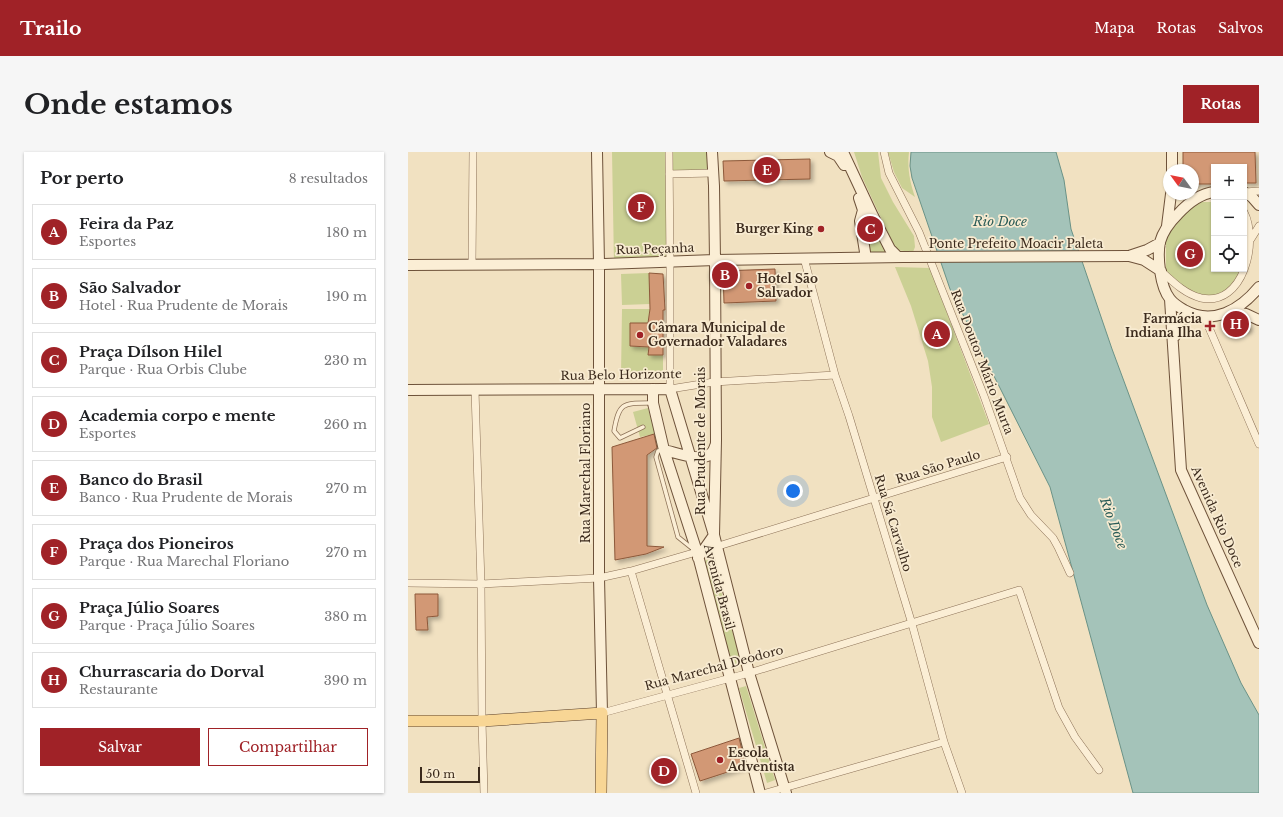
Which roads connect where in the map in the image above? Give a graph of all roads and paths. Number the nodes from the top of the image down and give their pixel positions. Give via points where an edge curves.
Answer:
1 (473, 152) edge
2 (596, 152) edge
3 (603, 152) edge
4 (668, 152) edge
5 (712, 152) edge
6 (830, 152) edge
7 (843, 152) edge
8 (884, 152) edge
9 (1172, 152) edge
10 (1172, 164) edge
11 (713, 173) junction
12 (669, 174) junction
13 (1247, 192) edge
14 (1259, 192) edge
15 (1211, 193) edge
16 (1247, 194) edge
17 (1199, 195) edge
18 (1170, 200) edge
19 (1191, 200) edge
20 (1259, 205) edge
21 (873, 216) junction
22 (1247, 218) edge
23 (860, 222) junction
24 (1259, 226) edge
25 (1167, 227) junction
26 (1251, 239) junction
27 (1160, 243) junction
28 (889, 253) junction
29 (865, 255) junction
30 (1129, 256) junction
31 (804, 258) junction
32 (715, 260) junction
33 (670, 262) junction
34 (601, 264) junction
35 (408, 265) edge
36 (472, 265) junction
37 (1160, 271) junction
38 (1259, 287) edge
39 (1170, 299) junction
40 (1229, 312) junction
41 (1200, 316) junction
42 (1259, 320) edge
43 (1174, 372) junction
44 (835, 375) junction
45 (714, 382) junction
46 (602, 389) junction
47 (653, 389) junction
48 (670, 389) junction
49 (408, 390) edge
50 (475, 390) junction
51 (653, 404) junction
52 (642, 426) dead end
53 (716, 440) junction
54 (1259, 444) edge
55 (664, 450) junction
56 (690, 456) junction
57 (1007, 457) junction
58 (874, 498) junction
59 (714, 535) junction
60 (716, 546) junction
61 (700, 554) junction
62 (631, 571) junction
63 (1070, 573) dead end
64 (599, 578) junction
65 (408, 583) edge
66 (481, 584) junction
67 (912, 624) junction
68 (1258, 636) edge
69 (749, 673) junction
70 (729, 679) junction
71 (667, 694) junction
72 (602, 712) junction
73 (408, 721) edge
74 (482, 721) junction
75 (944, 742) junction
76 (1099, 770) dead end
77 (785, 790) edge
78 (484, 793) edge
79 (601, 793) edge
80 (696, 793) edge
81 (760, 793) edge
82 (766, 793) edge
83 (962, 793) edge

1 - 36 street
2 - 34 street, Rua Marechal Floriano
3 - 34 street, Rua Marechal Floriano
4 - 12 street
5 - 11 street, Rua Prudente de Morais
6 - 23 street via 841,159 852,181 863,210
7 - 21 street
8 - 57 street, Rua Doutor Mário Murta via 889,173 919,232
9 - 10 street
11 - 12 street
11 - 32 street, Rua Prudente de Morais
12 - 33 street
13 - 14 street
15 - 17 street
16 - 20 street
18 - 25 street
19 - 25 street
21 - 23 street via 865,214
21 - 28 street
22 - 26 street
23 - 29 street
24 - 26 street
25 - 27 street
26 - 37 street via 1250,258 1244,274 1235,288 1221,297 1202,298 1192,294
27 - 30 street, Ponte Prefeito Moacir Paleta
27 - 37 street
28 - 29 street, Rua Peçanha
28 - 30 street, Ponte Prefeito Moacir Paleta, bridge via 900,257
29 - 31 street, Rua Peçanha
30 - 37 street, Ponte Prefeito Moacir Paleta via 1144,260
31 - 32 street, Rua Peçanha
31 - 44 street, Rua Sá Carvalho
32 - 33 street, Rua Peçanha
32 - 45 street, Rua Prudente de Morais
33 - 34 street, Rua Peçanha
33 - 48 street
34 - 36 street, Rua Peçanha
34 - 46 street, Rua Marechal Floriano
35 - 36 street, Rua Peçanha
37 - 39 street via 1164,289
38 - 40 street via 1252,296
39 - 41 street via 1178,306
39 - 43 street, Avenida Rio Doce
40 - 41 street, Avenida Rio Doce via 1215,316
40 - 42 street via 1246,314
41 - 43 street, Avenida Rio Doce via 1180,320 1175,327
41 - 54 street
43 - 68 street, Avenida Rio Doce via 1181,470
44 - 45 street, Rua Belo Horizonte
44 - 58 street, Rua Sá Carvalho
45 - 48 street, Rua Belo Horizonte
45 - 53 street, Rua Prudente de Morais
46 - 47 street, Rua Belo Horizonte
46 - 50 street, Rua Belo Horizonte
46 - 64 street, Rua Marechal Floriano
47 - 48 street, Rua Belo Horizonte
47 - 51 street, Avenida Brasil
48 - 56 street
49 - 50 street, Rua Belo Horizonte
50 - 66 street
51 - 52 lane via 627,404 621,408 614,431 620,438
51 - 55 street, Avenida Brasil
53 - 56 street via 714,451 710,455 704,458
53 - 59 street, Rua Prudente de Morais
55 - 56 street
55 - 61 street, Avenida Brasil
56 - 59 street
57 - 58 street, Rua São Paulo
57 - 63 street, Rua Doutor Mário Murta via 1020,498 1031,515 1053,538
58 - 60 street, Rua São Paulo
58 - 67 street, Rua Sá Carvalho
59 - 60 street
59 - 61 street
60 - 61 street, Rua São Paulo
60 - 69 street
61 - 62 street, Rua São Paulo
61 - 70 street, Avenida Brasil
62 - 64 street, Rua São Paulo
62 - 71 street
64 - 66 street, Rua São Paulo
64 - 72 street, Rua Marechal Floriano
65 - 66 street, Rua São Paulo
66 - 74 street
67 - 69 street, Rua Marechal Deodoro
67 - 75 street, Rua Sá Carvalho
67 - 76 street, Rua Marechal Deodoro via 1019,590 1059,708 1075,737
69 - 70 street, Rua Marechal Deodoro
69 - 77 street
70 - 71 street, Rua Marechal Deodoro
70 - 81 street, Avenida Brasil
71 - 72 street, Rua Marechal Deodoro
71 - 80 street
72 - 74 main road, Rua Marechal Deodoro
72 - 79 main road, Rua Marechal Floriano
73 - 74 main road, Rua Marechal Deodoro
74 - 78 street
75 - 77 street
75 - 83 street, Rua Sá Carvalho
77 - 82 street

